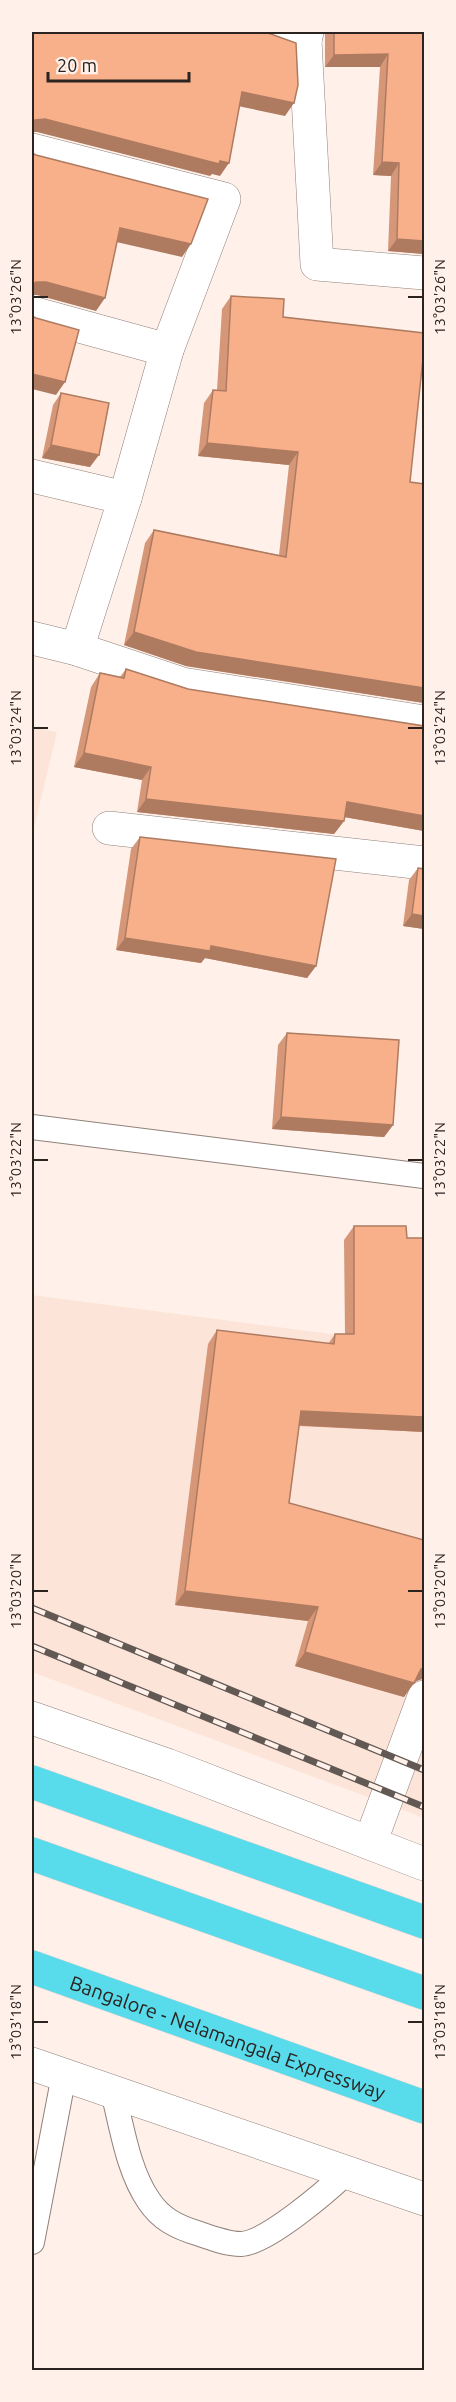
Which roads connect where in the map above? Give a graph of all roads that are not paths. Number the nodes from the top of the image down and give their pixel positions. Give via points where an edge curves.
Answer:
1 (272, 32) edge
2 (306, 36) edge
3 (32, 150) edge
4 (424, 273) edge
5 (32, 313) edge
6 (167, 350) junction
7 (32, 476) edge
8 (125, 498) junction
9 (32, 638) edge
10 (77, 649) junction
11 (424, 722) edge
12 (109, 828) dead end
13 (424, 863) edge
14 (32, 1127) edge
15 (424, 1176) edge
16 (424, 1697) edge
17 (32, 1718) edge
18 (32, 1782) edge
19 (370, 1843) junction
20 (32, 1854) edge
21 (424, 1864) edge
22 (424, 1922) edge
23 (32, 1967) edge
24 (424, 1993) edge
25 (32, 2064) edge
26 (64, 2075) junction
27 (113, 2092) junction
28 (424, 2107) edge
29 (347, 2172) junction
30 (424, 2199) edge
31 (32, 2242) edge

1 - 2 street
2 - 4 street via 317,264
3 - 6 street via 224,199
5 - 6 street
6 - 8 street
7 - 8 street
8 - 10 street
9 - 10 street
10 - 11 street via 182,684
12 - 13 street
14 - 15 lane
16 - 19 street
17 - 19 street
18 - 22 highway
19 - 21 street
20 - 24 highway
23 - 28 highway, Bangalore - Nelamangala Expressway
25 - 26 street
26 - 27 street
26 - 31 lane
27 - 29 street
27 - 29 lane via 138,2181 163,2218 179,2228 243,2244 289,2220
29 - 30 street

